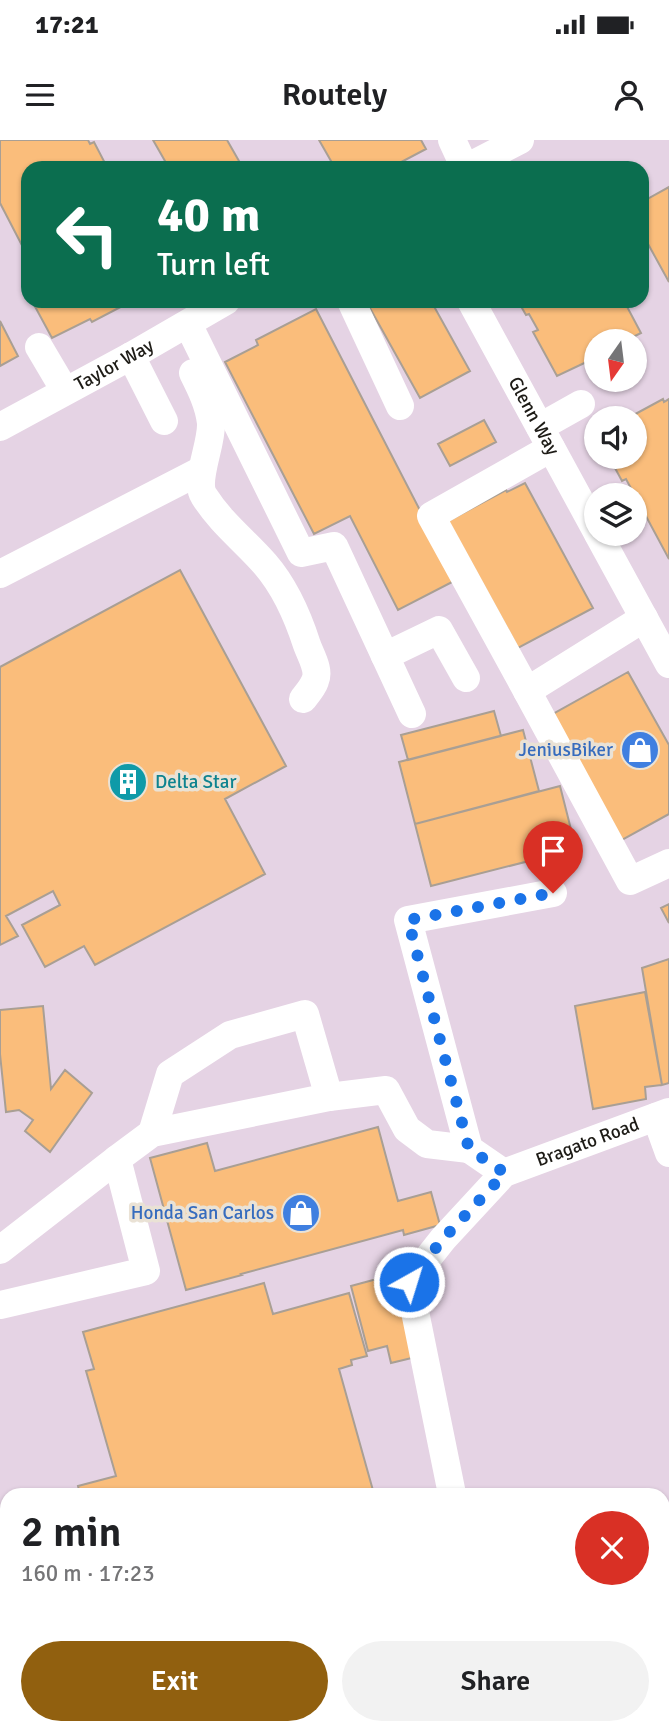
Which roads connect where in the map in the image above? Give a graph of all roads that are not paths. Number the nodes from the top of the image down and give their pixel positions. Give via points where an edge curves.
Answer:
1 (452, 140) edge
2 (520, 140) edge
3 (462, 161) edge
4 (480, 161) edge
5 (214, 308) edge
6 (354, 308) edge
7 (475, 308) edge
8 (180, 328) junction
9 (39, 347) dead end
10 (131, 356) junction
11 (65, 391) junction
12 (581, 404) dead end
13 (400, 406) dead end
14 (164, 421) dead end
15 (0, 427) edge
16 (545, 438) junction
17 (202, 470) junction
18 (584, 509) edge
19 (604, 546) edge
20 (0, 574) edge
21 (644, 618) junction
22 (385, 656) junction
23 (669, 664) edge
24 (466, 678) dead end
25 (527, 691) junction
26 (303, 699) dead end
27 (412, 714) dead end
28 (669, 863) edge
29 (553, 893) dead end
30 (329, 1097) junction
31 (663, 1114) edge
32 (152, 1133) junction
33 (469, 1149) junction
34 (669, 1153) edge
35 (117, 1159) junction
36 (505, 1173) junction
37 (0, 1250) edge
38 (0, 1305) edge
39 (451, 1488) edge

1 - 3 street
2 - 4 street
5 - 8 street, Taylor Way
6 - 13 street
7 - 16 street, Glenn Way
8 - 10 street, Taylor Way
8 - 17 street via 211,422 211,441
8 - 22 street via 301,553 334,546
9 - 11 street
10 - 11 street, Taylor Way
10 - 14 street
11 - 15 street, Taylor Way
12 - 16 street
16 - 18 street, Glenn Way
16 - 25 street via 431,516
17 - 20 street
17 - 26 street via 201,492 266,565 301,626 317,670
19 - 21 street, Glenn Way
21 - 23 street, Glenn Way
21 - 25 street
22 - 24 street via 439,630
22 - 27 street
25 - 28 street via 630,881
29 - 33 street via 408,920
30 - 32 street
30 - 32 street via 305,1014 230,1035 170,1074
30 - 33 street via 386,1090 407,1129 427,1143
31 - 34 street
31 - 36 street, Bragato Road
32 - 35 street
33 - 36 street
35 - 37 street
35 - 38 street via 146,1271
36 - 39 street via 409,1282

